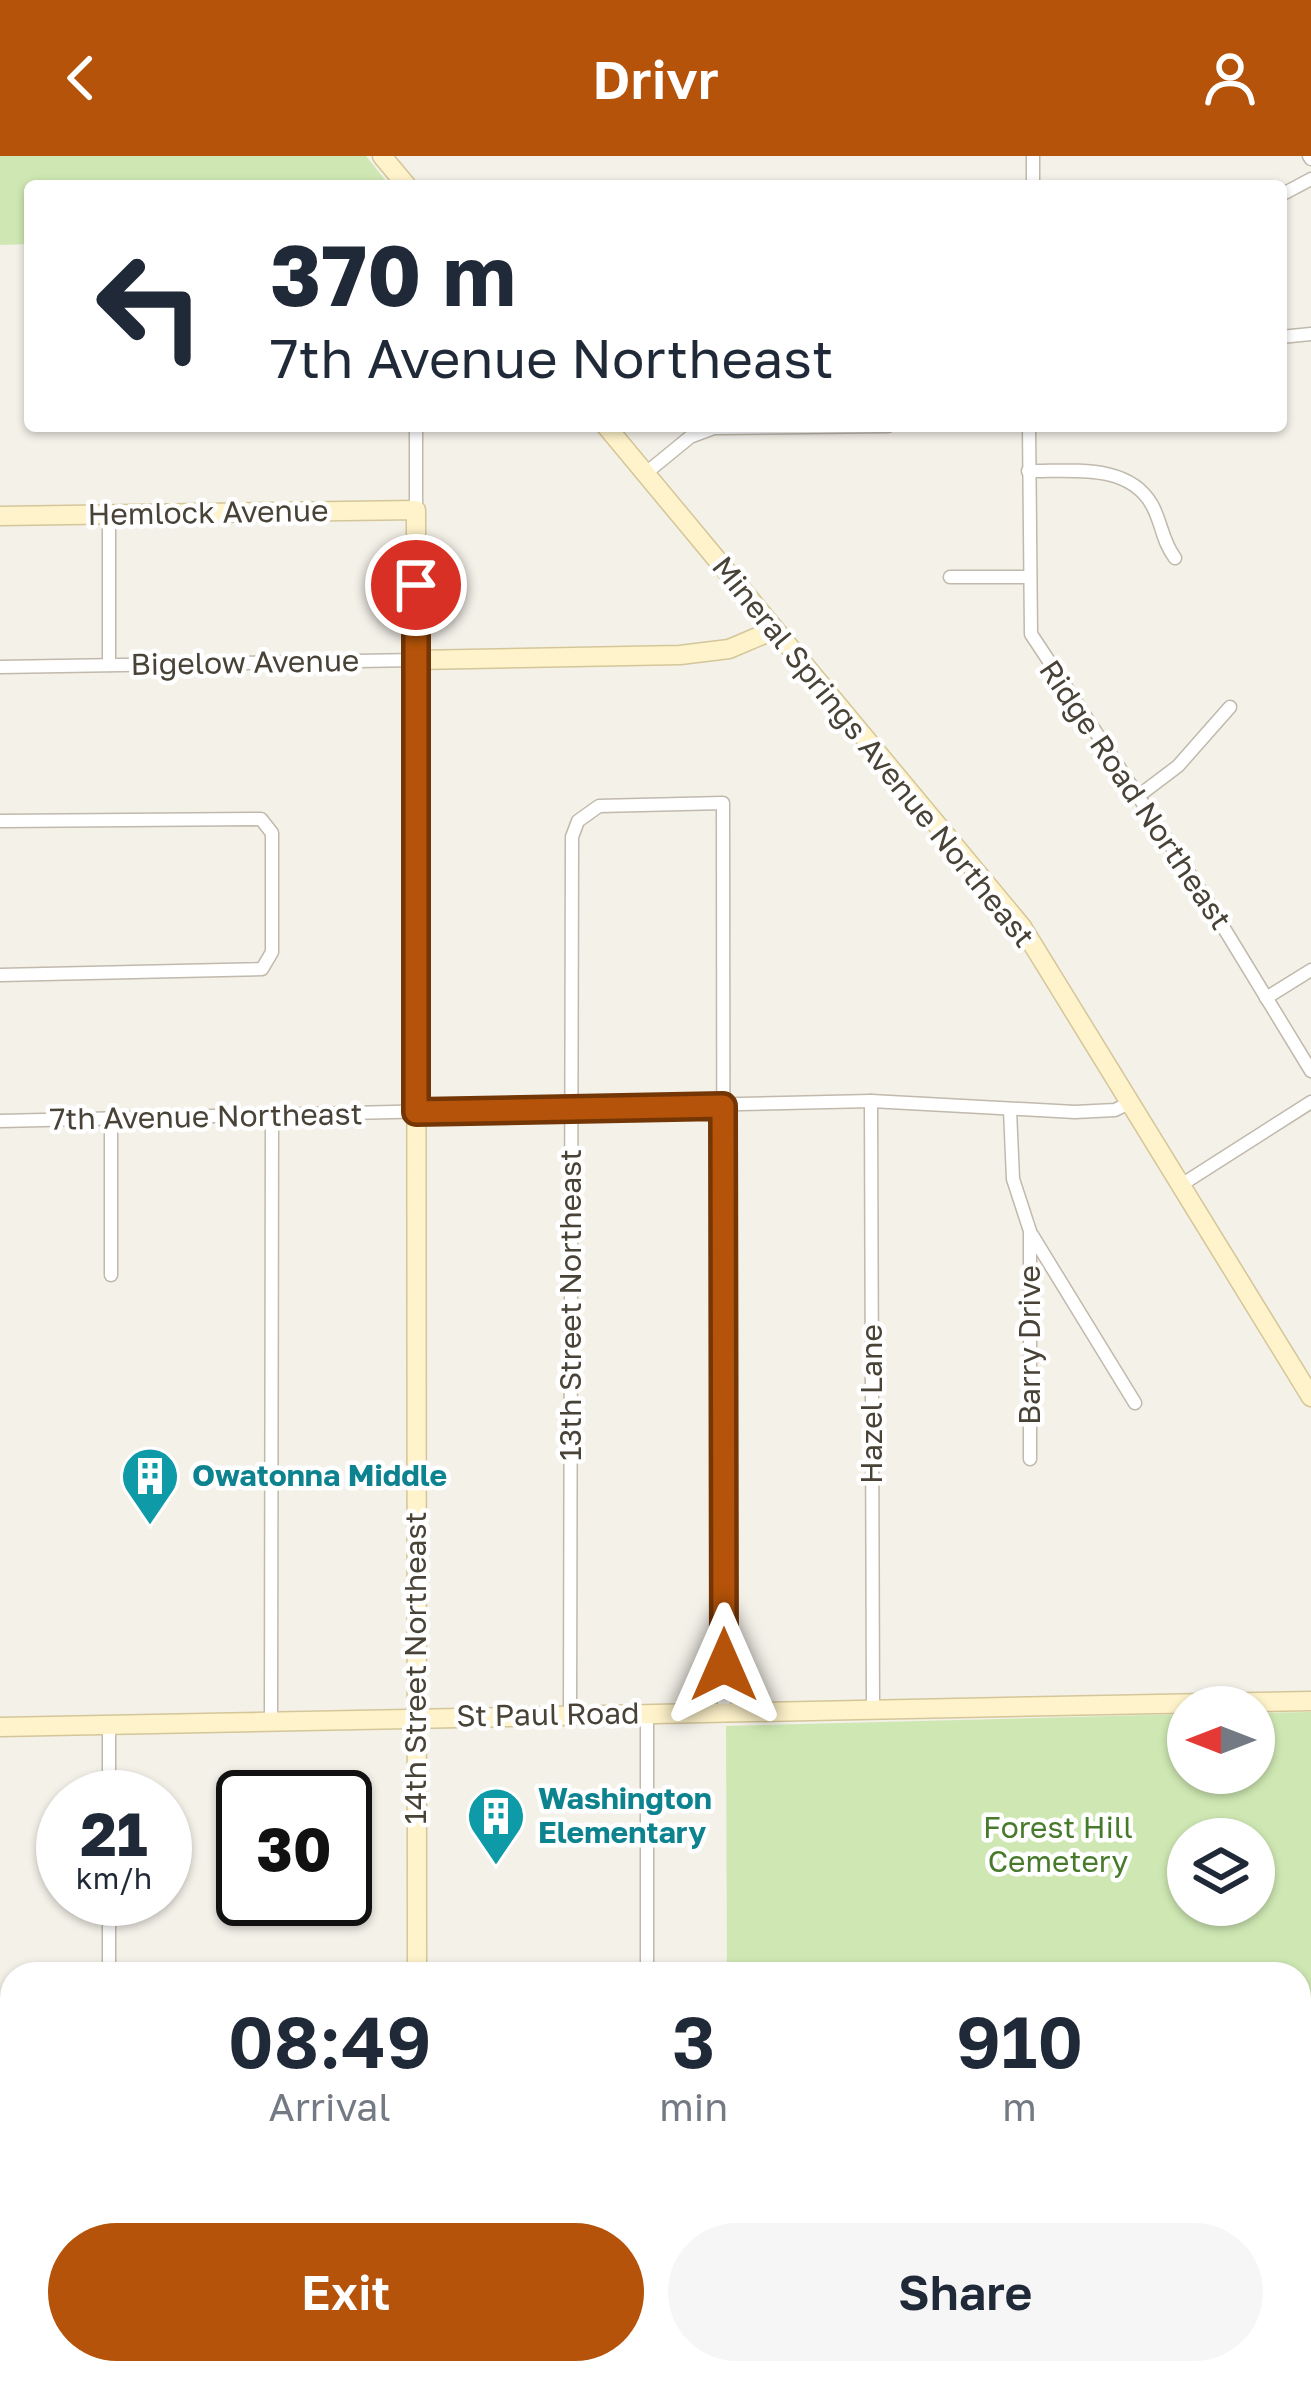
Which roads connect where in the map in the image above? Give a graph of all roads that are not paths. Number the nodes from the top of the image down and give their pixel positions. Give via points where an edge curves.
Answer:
1 (382, 156) edge
2 (402, 180) edge
3 (416, 432) edge
4 (611, 432) edge
5 (703, 432) edge
6 (1028, 432) edge
7 (1028, 471) junction
8 (646, 473) junction
9 (416, 510) junction
10 (109, 514) junction
11 (0, 516) edge
12 (1175, 558) dead end
13 (950, 577) dead end
14 (1028, 577) junction
15 (774, 630) junction
16 (416, 661) junction
17 (109, 665) junction
18 (0, 667) edge
19 (1230, 706) dead end
20 (1137, 797) junction
21 (0, 821) edge
22 (1311, 970) edge
23 (0, 975) edge
24 (1266, 998) junction
25 (1311, 1071) edge
26 (871, 1101) junction
27 (1131, 1102) junction
28 (1311, 1102) edge
29 (723, 1106) junction
30 (571, 1109) junction
31 (1010, 1110) junction
32 (416, 1112) junction
33 (272, 1116) junction
34 (111, 1119) junction
35 (0, 1121) edge
36 (1180, 1185) junction
37 (1030, 1231) junction
38 (111, 1275) dead end
39 (1311, 1396) edge
40 (1135, 1402) dead end
41 (1030, 1460) dead end
42 (1311, 1701) edge
43 (873, 1708) junction
44 (724, 1711) junction
45 (647, 1713) junction
46 (570, 1714) junction
47 (416, 1718) junction
48 (271, 1721) junction
49 (109, 1725) junction
50 (0, 1727) edge
51 (109, 1770) edge
52 (109, 1926) edge
53 (109, 1962) edge
54 (417, 1962) edge
55 (646, 1962) edge

1 - 2 street
3 - 9 street, 14th Street Northeast
4 - 8 street, Mineral Springs Avenue Northeast
5 - 8 street
6 - 7 street, Ridge Road Northeast
7 - 12 street via 1127,480 1154,509
7 - 14 street, Ridge Road Northeast
8 - 15 street, Mineral Springs Avenue Northeast
9 - 10 street, Hemlock Avenue
9 - 16 street, 14th Street Northeast
10 - 11 street, Hemlock Avenue
10 - 17 street
13 - 14 street
14 - 20 street, Ridge Road Northeast via 1036,646
15 - 16 street, Bigelow Avenue via 729,649 680,655
15 - 27 street, Mineral Springs Avenue Northeast via 1022,927
16 - 17 street, Bigelow Avenue
16 - 32 street, 14th Street Northeast
17 - 18 street, Bigelow Avenue
19 - 20 street via 1178,766
20 - 24 street, Ridge Road Northeast
21 - 23 street via 254,818 272,833 272,952 262,969
22 - 24 street
24 - 25 street, Ridge Road Northeast
26 - 29 street, 7th Avenue Northeast
26 - 31 street, 7th Avenue Northeast
26 - 43 street, Hazel Lane
27 - 31 street, 7th Avenue Northeast via 1095,1111
27 - 36 street, Mineral Springs Avenue Northeast
28 - 36 street
29 - 30 street, 7th Avenue Northeast
29 - 30 street, 13th Street Northeast via 723,803 599,806 575,825
29 - 44 street
30 - 32 street, 7th Avenue Northeast
30 - 46 street, 13th Street Northeast
31 - 37 street, Barry Drive via 1012,1179
32 - 33 street, 7th Avenue Northeast
32 - 47 street, 14th Street Northeast
33 - 34 street, 7th Avenue Northeast
33 - 48 street
34 - 35 street, 7th Avenue Northeast
34 - 38 street
36 - 39 street, Mineral Springs Avenue Northeast
37 - 40 street, Barry Drive
37 - 41 street, Barry Drive
42 - 43 street, St Paul Road
43 - 44 street, St Paul Road
44 - 45 street, St Paul Road
45 - 46 street, St Paul Road
45 - 55 street
46 - 47 street, St Paul Road
47 - 48 street, St Paul Road
47 - 54 street, 14th Street Northeast
48 - 49 street, St Paul Road
49 - 50 street, St Paul Road
49 - 51 street
52 - 53 street

